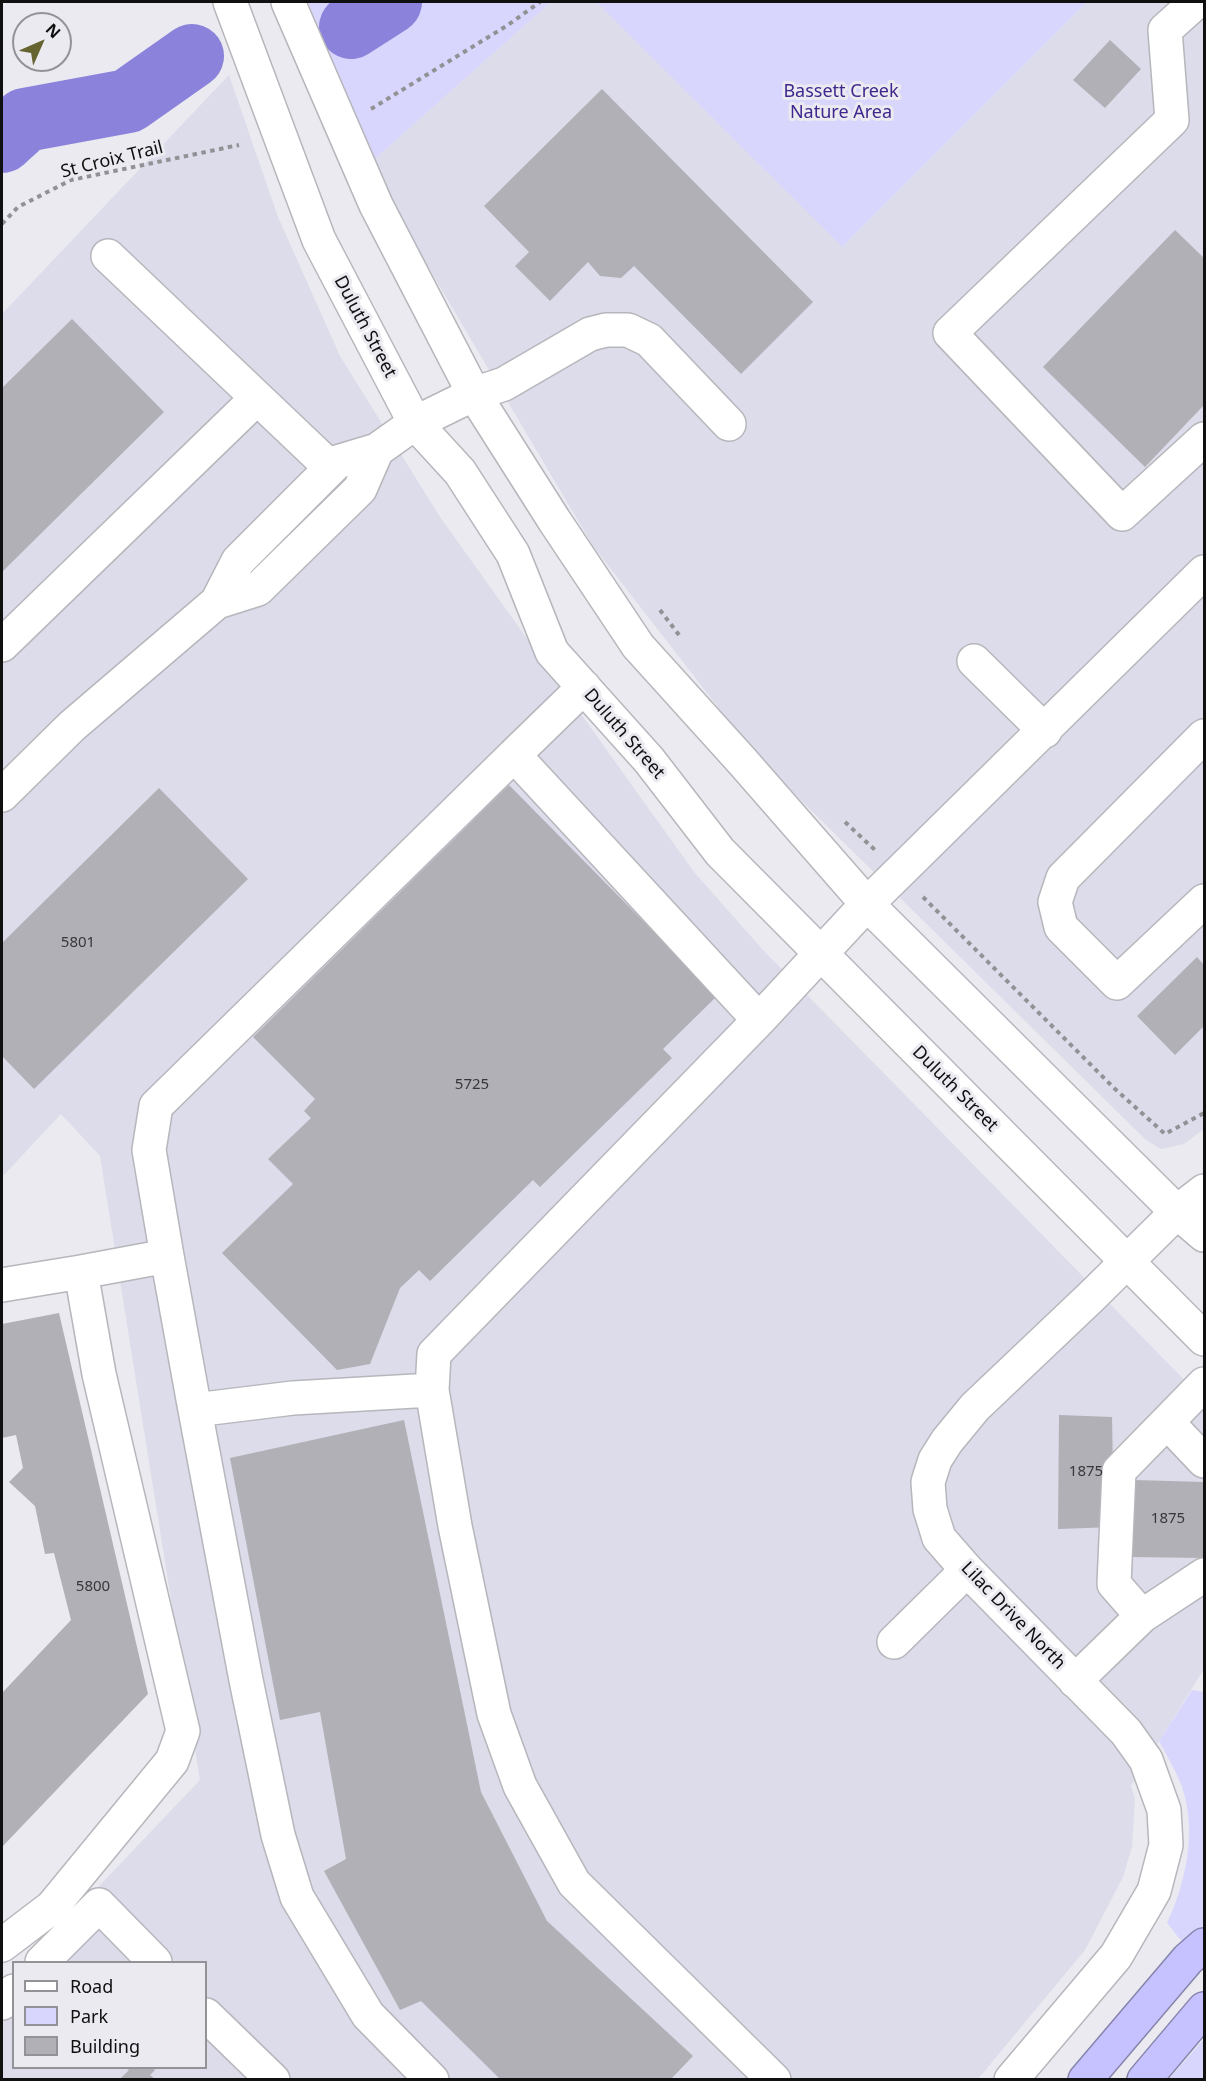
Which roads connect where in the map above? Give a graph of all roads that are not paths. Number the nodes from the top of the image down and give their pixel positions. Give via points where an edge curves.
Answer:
1 (230, 2) edge
2 (288, 2) edge
3 (1196, 2) edge
4 (108, 256) dead end
5 (474, 394) junction
6 (257, 398) junction
7 (415, 423) junction
8 (729, 424) dead end
9 (1204, 440) edge
10 (377, 450) junction
11 (331, 468) junction
12 (1204, 572) edge
13 (217, 602) junction
14 (2, 645) edge
15 (974, 661) dead end
16 (584, 687) junction
17 (1045, 731) junction
18 (1204, 736) edge
19 (514, 755) junction
20 (2, 795) edge
21 (1204, 901) edge
22 (867, 904) junction
23 (821, 955) junction
24 (759, 1020) junction
25 (1204, 1191) edge
26 (1177, 1212) junction
27 (1204, 1235) edge
28 (167, 1256) junction
29 (1127, 1262) junction
30 (81, 1272) junction
31 (2, 1285) edge
32 (1204, 1339) edge
33 (1204, 1384) edge
34 (432, 1390) junction
35 (195, 1410) junction
36 (1167, 1422) junction
37 (1204, 1461) edge
38 (967, 1570) junction
39 (1204, 1575) edge
40 (1142, 1616) junction
41 (894, 1642) dead end
42 (1075, 1681) junction
43 (2, 1945) edge
44 (1204, 1945) edge
45 (43, 1961) edge
46 (154, 1961) edge
47 (1204, 2008) edge
48 (207, 2016) edge
49 (273, 2079) edge
50 (432, 2079) edge
51 (774, 2079) edge
52 (1011, 2079) edge
53 (1085, 2079) edge
54 (1144, 2079) edge

1 - 7 street, Duluth Street via 319,240
2 - 5 street via 376,205
3 - 9 street via 1165,30 1173,120 950,333 1122,514
4 - 6 street
5 - 7 street
5 - 8 street via 504,384 590,334 628,330 649,340
5 - 22 street via 638,646
6 - 11 street
6 - 14 street
7 - 10 street
7 - 16 street, Duluth Street via 460,472 513,554 552,652
10 - 11 street via 337,462
10 - 13 street via 360,489 258,589
11 - 13 street via 238,561
12 - 17 street
13 - 20 street via 72,726
15 - 17 street
16 - 19 street
16 - 23 street, Duluth Street via 649,760 720,852
17 - 22 street
18 - 21 street via 1063,878 1055,902 1061,927 1117,983
19 - 24 street
19 - 28 street via 156,1106 149,1150
22 - 23 street
22 - 26 street
23 - 24 street
23 - 29 street, Duluth Street
24 - 34 street via 434,1354
25 - 26 street, Lilac Drive North
26 - 27 street
26 - 29 street, Lilac Drive North
28 - 30 street
28 - 35 street
29 - 32 street, Duluth Street
29 - 38 street, Lilac Drive North via 975,1407 935,1460 928,1482 930,1509 939,1538
30 - 31 street
30 - 43 street via 99,1374 183,1731 171,1761 52,1907
33 - 36 street
34 - 35 street via 293,1398
34 - 51 street via 494,1714 520,1786 574,1883
35 - 50 street via 276,1824 297,1897 368,2015
36 - 37 street
36 - 40 street via 1119,1471 1114,1584
38 - 41 street
38 - 42 street, Lilac Drive North
39 - 40 street
40 - 42 street
42 - 52 street, Lilac Drive North via 1126,1732 1146,1760 1164,1810 1166,1845 1154,1891 1116,1956
44 - 53 highway
45 - 46 street via 99,1905
47 - 54 highway
48 - 49 street

